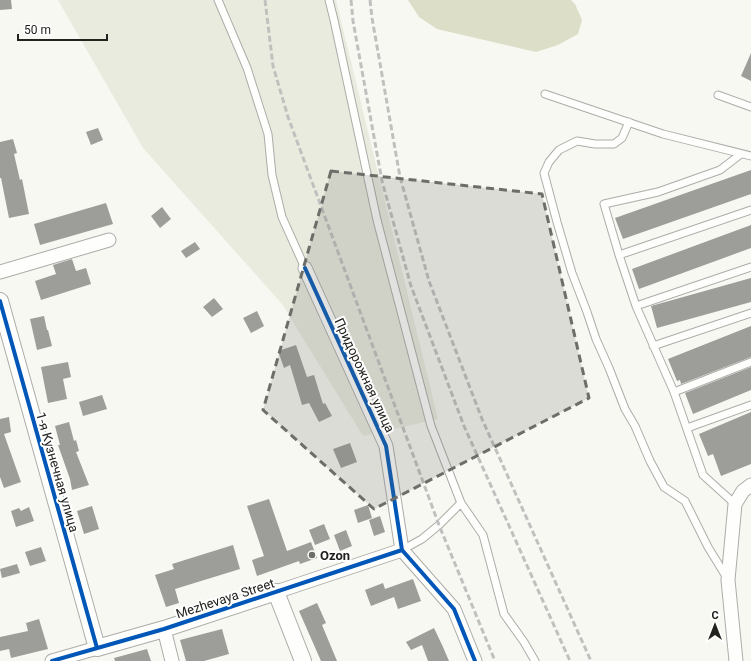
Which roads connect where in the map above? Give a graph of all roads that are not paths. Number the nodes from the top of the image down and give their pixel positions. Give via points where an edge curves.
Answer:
1 (218, 0) edge
2 (329, 0) edge
3 (545, 94) dead end
4 (718, 95) dead end
5 (751, 107) edge
6 (630, 122) junction
7 (742, 154) junction
8 (751, 156) edge
9 (751, 210) edge
10 (109, 240) dead end
11 (619, 255) junction
12 (751, 267) edge
13 (305, 268) joint
14 (0, 272) edge
15 (0, 301) edge
16 (636, 306) junction
17 (751, 313) edge
18 (653, 346) junction
19 (751, 362) edge
20 (674, 392) junction
21 (751, 405) edge
22 (687, 428) junction
23 (751, 485) edge
24 (461, 503) junction
25 (735, 504) junction
26 (402, 550) junction
27 (728, 580) junction
28 (276, 592) junction
29 (164, 629) junction
30 (97, 648) junction
31 (52, 661) edge
32 (172, 661) edge
33 (303, 661) edge
34 (475, 661) edge
35 (534, 661) edge
36 (736, 661) edge

1 - 13 lane via 247,68 268,134 272,175 282,217
2 - 24 lane via 377,220 413,361 431,426
3 - 6 lane
4 - 5 lane
6 - 7 lane via 663,134
6 - 27 lane via 622,138 614,144 577,141 559,150 544,173 572,272 624,409 635,426 664,487 685,501 708,548
7 - 8 lane
7 - 11 lane via 720,170 658,192 604,204
9 - 11 lane
10 - 14 street
11 - 16 lane
12 - 16 lane
13 - 26 street, Придорожная улица via 386,446
15 - 30 street, 1-я Кузнечная улица
16 - 18 lane
17 - 18 lane
18 - 20 lane
19 - 20 lane
20 - 22 lane
21 - 22 lane
22 - 25 lane via 703,475
23 - 25 street via 743,491
24 - 26 lane via 439,526
24 - 35 lane via 483,535 504,614
25 - 27 street
26 - 28 street, Mezhevaya Street
26 - 34 street via 454,610
27 - 36 street
28 - 29 street, Mezhevaya Street
28 - 33 street
29 - 30 street, Mezhevaya Street
29 - 32 street
30 - 31 street, Mezhevaya Street

